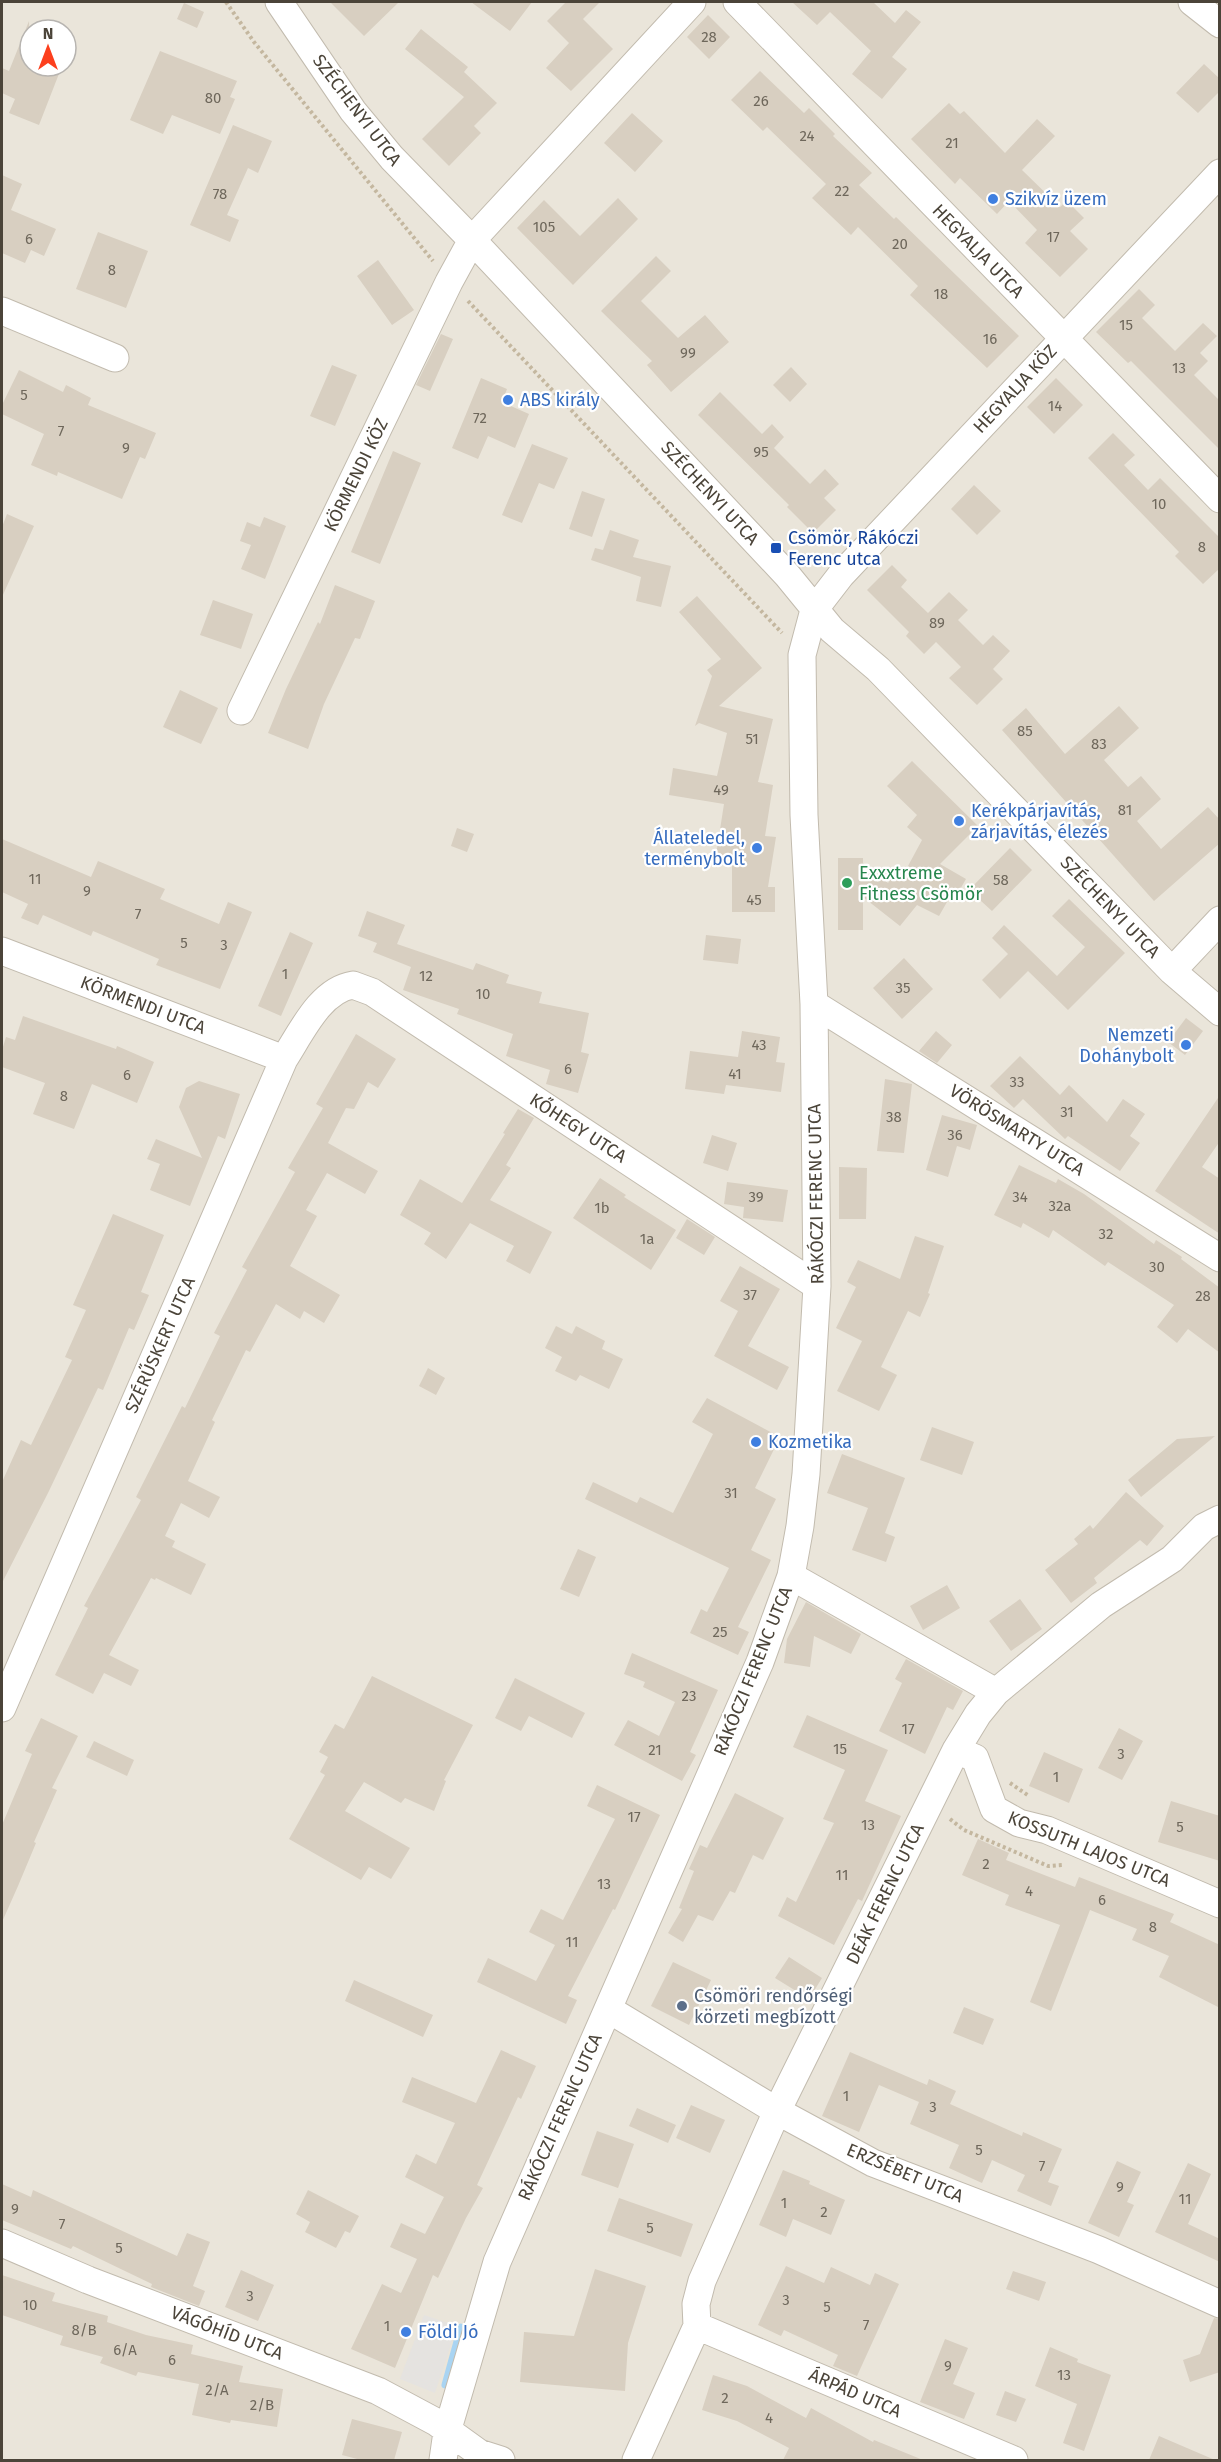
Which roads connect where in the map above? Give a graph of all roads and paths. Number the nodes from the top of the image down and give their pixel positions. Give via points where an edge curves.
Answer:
1 (226, 2) edge
2 (279, 2) edge
3 (692, 2) edge
4 (737, 2) edge
5 (1192, 2) edge
6 (1220, 24) edge
7 (1220, 173) edge
8 (472, 240) junction
9 (449, 282) junction
10 (2, 311) edge
11 (1062, 339) junction
12 (115, 358) dead end
13 (1220, 500) edge
14 (814, 610) junction
15 (802, 655) junction
16 (241, 711) dead end
17 (1220, 920) edge
18 (2, 952) edge
19 (1172, 971) junction
20 (335, 991) joint
21 (814, 1004) junction
22 (1220, 1012) edge
23 (285, 1059) junction
24 (1220, 1258) edge
25 (818, 1286) junction
26 (1220, 1519) edge
27 (791, 1576) junction
28 (996, 1692) junction
29 (2, 1708) edge
30 (956, 1750) junction
31 (1220, 1904) edge
32 (608, 2009) junction
33 (777, 2111) junction
34 (2, 2243) edge
35 (1220, 2304) edge
36 (697, 2326) junction
37 (447, 2432) junction
38 (443, 2460) edge
39 (501, 2460) edge
40 (636, 2460) edge
41 (1014, 2460) edge

1 - 9 path via 254,42
2 - 8 street, SZÉCHENYI UTCA via 353,111 392,158
3 - 8 street
4 - 11 street, HEGYALJA UTCA
5 - 6 street
7 - 11 street, HEGYALJA KÖZ
8 - 9 street, KÖRMENDI KÖZ
8 - 14 street, SZÉCHENYI UTCA via 787,575
9 - 15 path
9 - 16 street, KÖRMENDI KÖZ
10 - 12 street
11 - 13 street, HEGYALJA UTCA
11 - 14 street, HEGYALJA KÖZ via 841,575
14 - 15 street, RÁKÓCZI FERENC UTCA
14 - 19 street, SZÉCHENYI UTCA via 878,669
15 - 21 street, RÁKÓCZI FERENC UTCA via 804,815
17 - 19 street
18 - 23 street, KÖRMENDI UTCA
19 - 22 street, SZÉCHENYI UTCA
20 - 23 street, SZÉRŰSKERT UTCA via 314,1013
20 - 25 street, KŐHEGY UTCA via 353,984 372,992
21 - 24 street, VÖRÖSMARTY UTCA
21 - 25 street, RÁKÓCZI FERENC UTCA
23 - 29 street, SZÉRŰSKERT UTCA
25 - 27 street, RÁKÓCZI FERENC UTCA via 806,1474
26 - 28 street, DEÁK FERENC UTCA via 1204,1527 1172,1559 1101,1605
27 - 28 street
27 - 32 street, RÁKÓCZI FERENC UTCA via 760,1662
28 - 30 street, DEÁK FERENC UTCA
30 - 31 street, KOSSUTH LAJOS UTCA via 975,1758 994,1809 1018,1823 1047,1830
30 - 33 street, DEÁK FERENC UTCA
32 - 33 street, ERZSÉBET UTCA
32 - 37 street, RÁKÓCZI FERENC UTCA via 496,2262
33 - 35 street, ERZSÉBET UTCA via 873,2163 1099,2250
33 - 36 street, DEÁK FERENC UTCA via 702,2281 696,2304
34 - 37 street, VÁGÓHÍD UTCA via 378,2391
36 - 40 street, DEÁK FERENC UTCA
36 - 41 street, ÁRPÁD UTCA
37 - 38 street, RÁKÓCZI FERENC UTCA
37 - 39 street, VÁGÓHÍD UTCA via 479,2453

